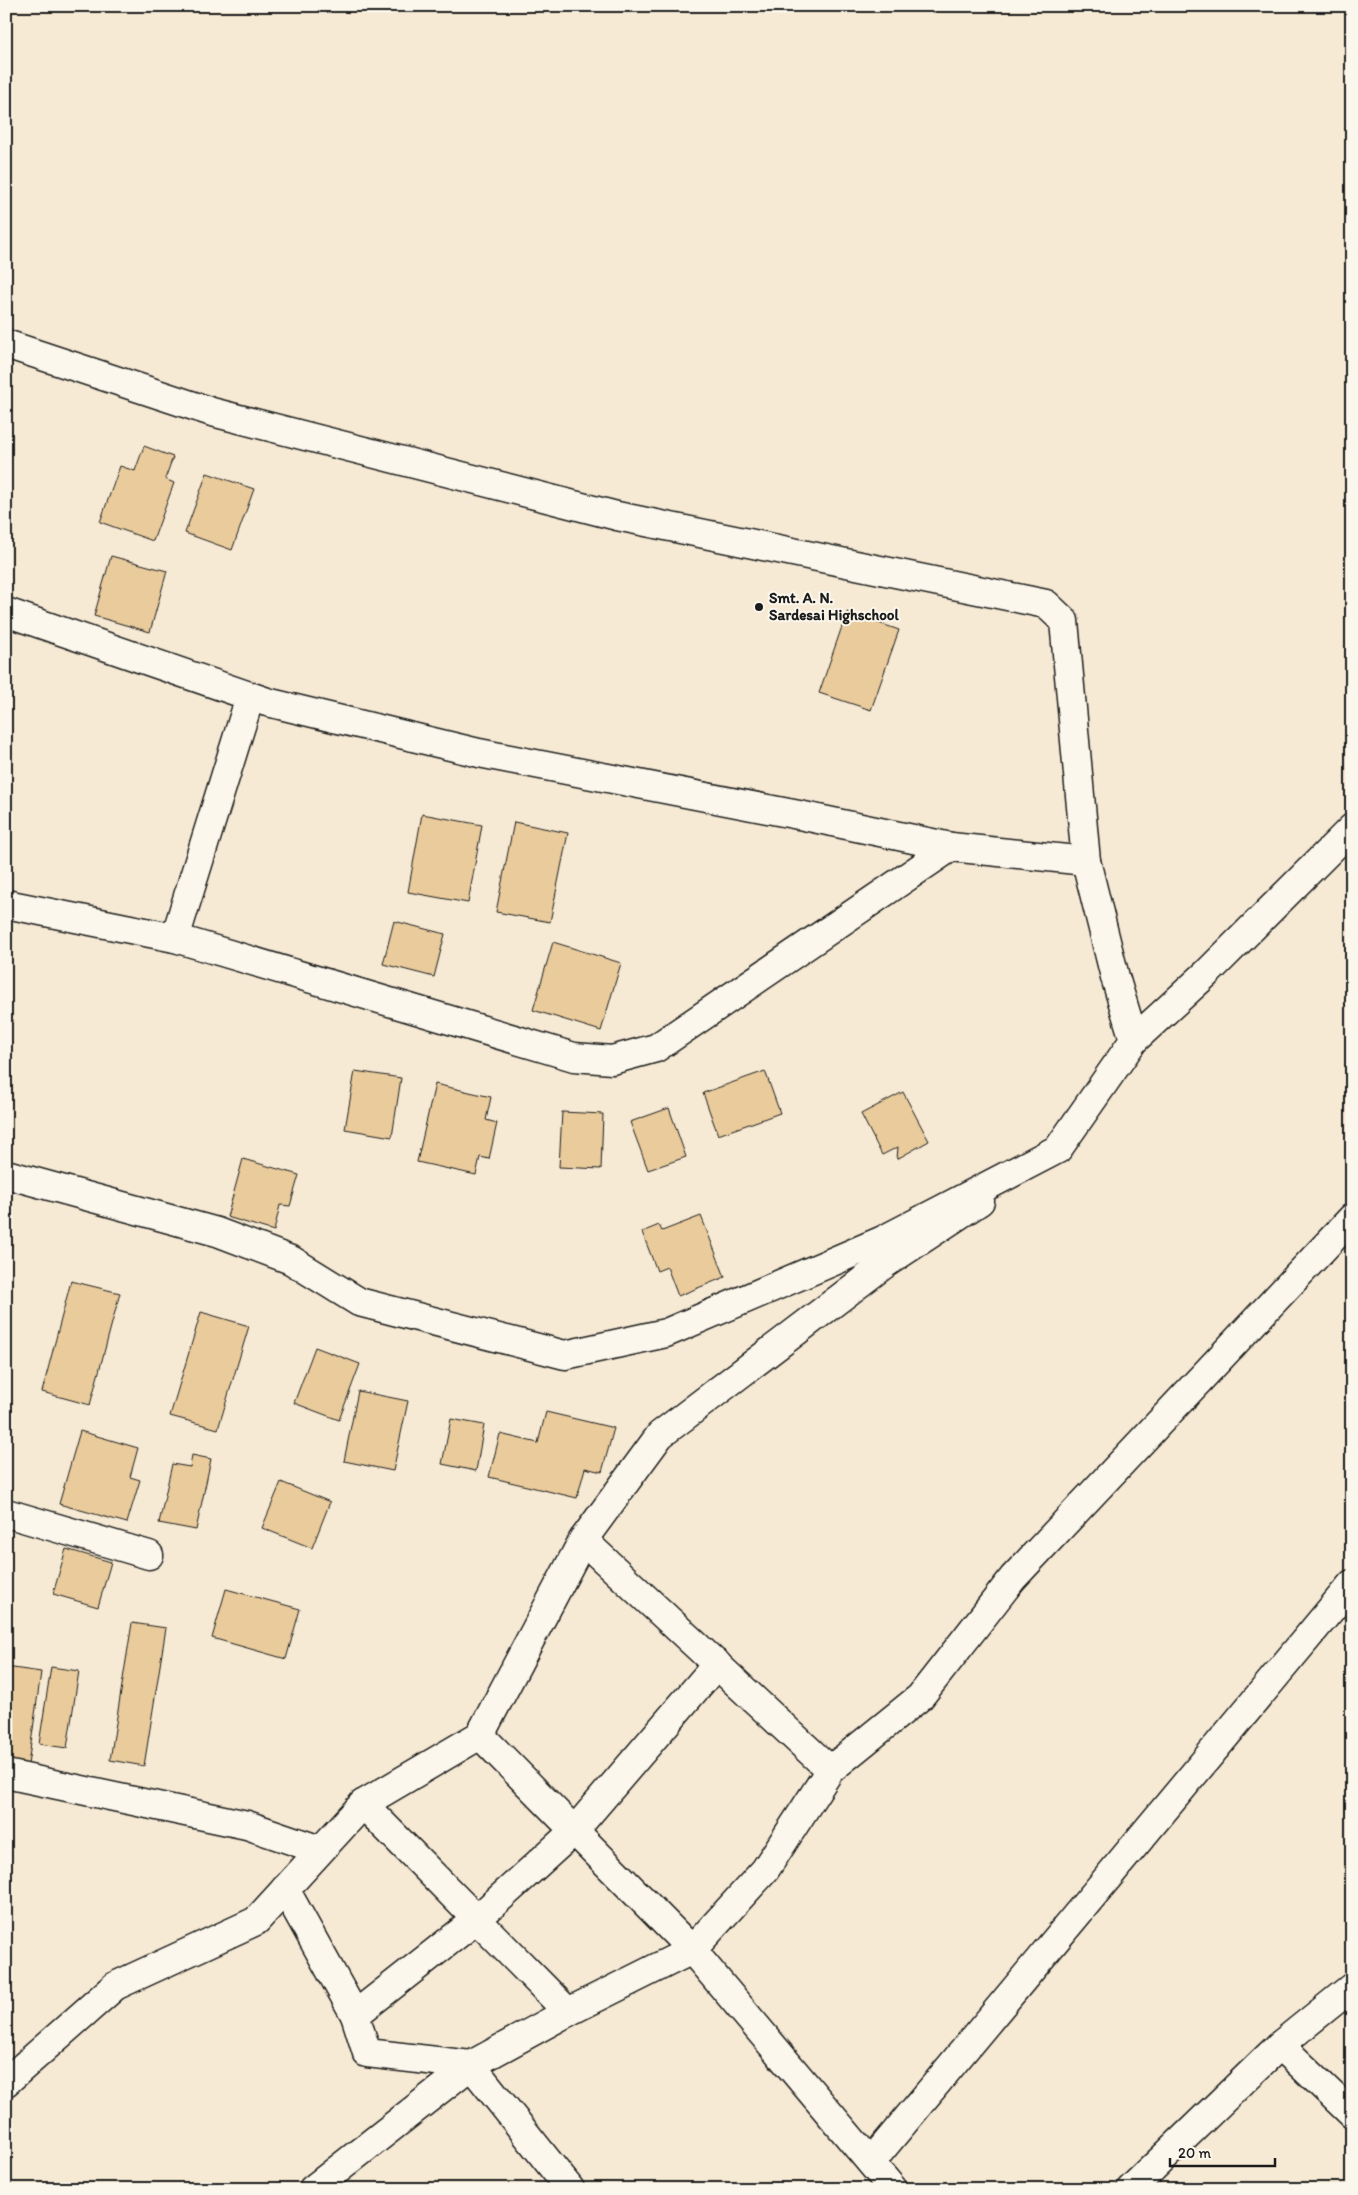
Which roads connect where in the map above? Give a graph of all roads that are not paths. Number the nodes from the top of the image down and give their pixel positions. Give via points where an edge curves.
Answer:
1 (6, 344) edge
2 (6, 612) edge
3 (250, 697) junction
4 (1352, 828) edge
5 (952, 847) junction
6 (1086, 861) junction
7 (6, 904) edge
8 (174, 938) junction
9 (1134, 1040) junction
10 (1058, 1149) junction
11 (6, 1174) edge
12 (1352, 1218) edge
13 (6, 1514) edge
14 (582, 1540) junction
15 (149, 1555) dead end
16 (1352, 1584) edge
17 (717, 1664) junction
18 (480, 1735) junction
19 (830, 1770) junction
20 (6, 1774) edge
21 (363, 1804) junction
22 (574, 1831) junction
23 (320, 1850) junction
24 (285, 1889) junction
25 (477, 1920) junction
26 (692, 1950) junction
27 (1352, 1987) edge
28 (568, 2012) junction
29 (355, 2016) junction
30 (1280, 2045) junction
31 (471, 2065) junction
32 (6, 2082) edge
33 (1352, 2114) edge
34 (871, 2162) junction
35 (314, 2189) edge
36 (570, 2189) edge
37 (894, 2189) edge
38 (1131, 2189) edge

1 - 6 street via 212,412 617,516 1046,604 1064,621
2 - 3 street
3 - 5 street via 479,753
3 - 8 street
4 - 9 street via 1207,973
5 - 6 street
5 - 8 street via 656,1048 612,1060 574,1057
6 - 9 street
7 - 8 street
9 - 10 street
10 - 11 street via 884,1240 666,1334 565,1355 359,1302 291,1260 217,1232
10 - 14 street via 886,1263 660,1435
12 - 19 street via 1013,1578 920,1697
13 - 15 street
14 - 17 street
14 - 18 street
16 - 34 street
17 - 19 street
17 - 22 street
18 - 21 street
18 - 22 street
19 - 26 street via 765,1870
20 - 23 street via 248,1825
21 - 23 street
21 - 25 street
22 - 25 street
22 - 26 street
23 - 24 street
24 - 29 street
24 - 32 street via 256,1921 115,1986
25 - 28 street
25 - 29 street
26 - 28 street
26 - 34 street
27 - 30 street
28 - 31 street
29 - 31 street via 366,2053
30 - 33 street
30 - 38 street
31 - 35 street
31 - 36 street
34 - 37 street

